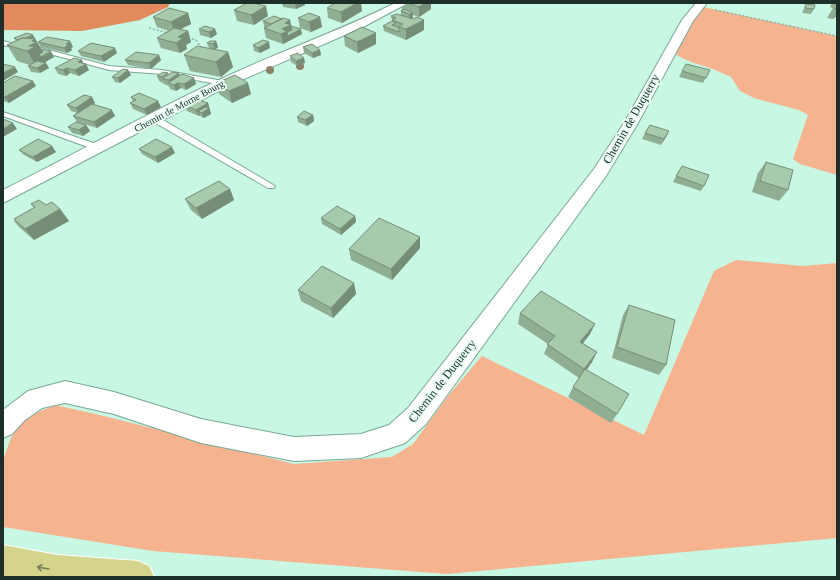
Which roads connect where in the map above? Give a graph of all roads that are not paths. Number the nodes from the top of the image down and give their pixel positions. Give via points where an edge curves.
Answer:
1 (403, 3) edge
2 (700, 4) edge
3 (3, 43) edge
4 (26, 48) edge
5 (34, 48) edge
6 (223, 83) junction
7 (3, 114) edge
8 (155, 119) junction
9 (99, 148) junction
10 (272, 186) dead end
11 (3, 197) edge
12 (3, 426) edge
13 (3, 561) edge
14 (138, 577) edge

1 - 6 street, Chemin de Morne Bourg via 346,31
2 - 12 street, Chemin de Duquerry via 688,20 600,172 417,416 396,435 361,446 294,449 201,431 114,403 65,392 36,399
3 - 4 lane
5 - 6 lane via 110,68 162,72
6 - 8 street, Chemin de Morne Bourg
7 - 9 lane
8 - 9 street, Chemin de Morne Bourg
8 - 10 lane
9 - 11 street, Chemin de Morne Bourg
14 -> 13 highway via 57,571

